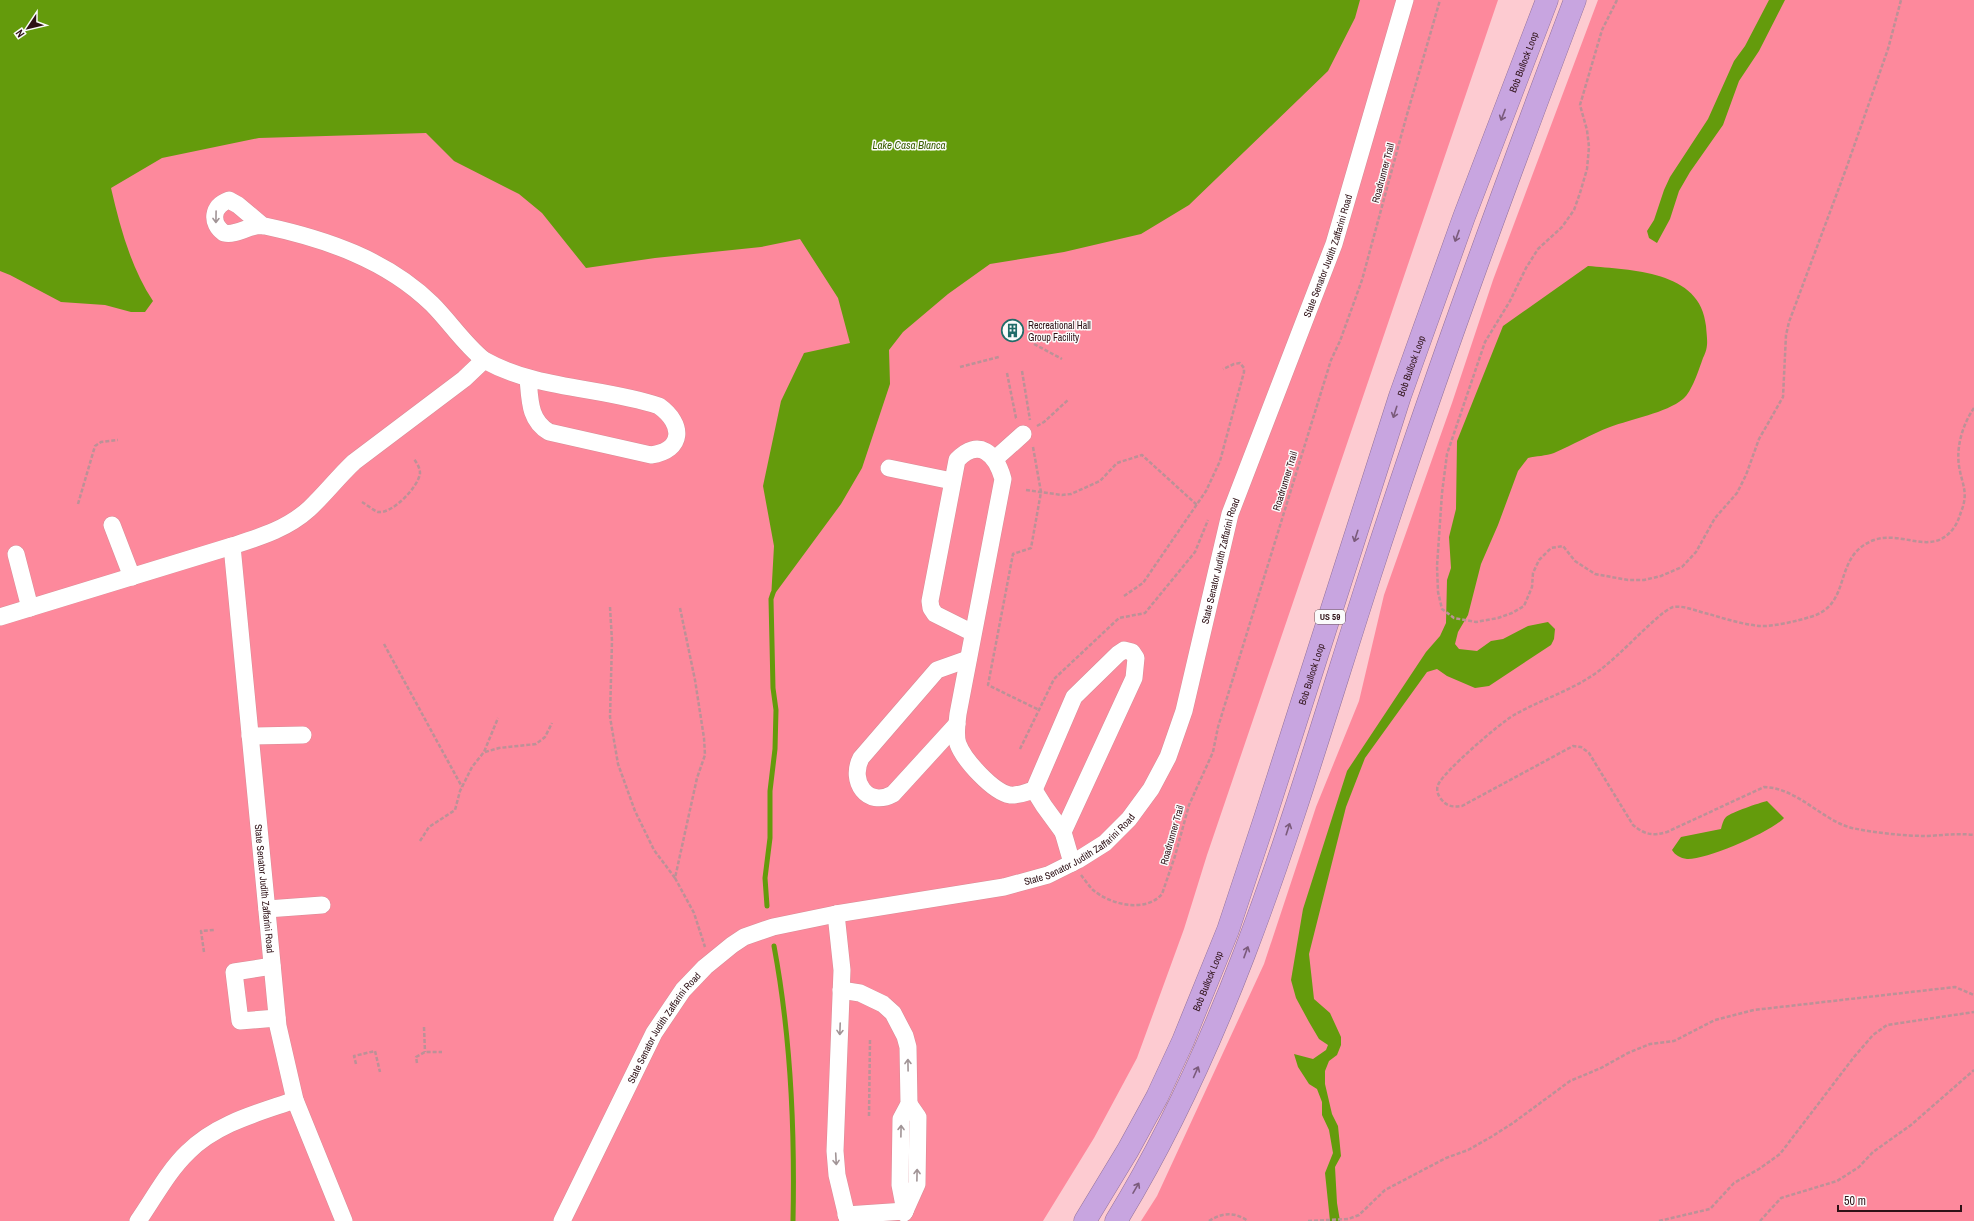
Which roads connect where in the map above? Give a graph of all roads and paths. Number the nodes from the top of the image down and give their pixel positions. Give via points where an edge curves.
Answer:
1 (1405, 0) edge
2 (1440, 0) edge
3 (1547, 0) edge
4 (1575, 0) edge
5 (1617, 0) edge
6 (1901, 0) edge
7 (263, 226) dead end
8 (1034, 344) dead end
9 (999, 358) dead end
10 (1062, 359) dead end
11 (484, 360) junction
12 (960, 367) dead end
13 (1223, 369) dead end
14 (1022, 371) dead end
15 (1008, 373) dead end
16 (528, 378) junction
17 (1069, 399) dead end
18 (1974, 408) edge
19 (1027, 429) junction
20 (118, 440) dead end
21 (414, 459) dead end
22 (995, 459) junction
23 (889, 468) dead end
24 (952, 481) junction
25 (1026, 490) dead end
26 (1041, 492) junction
27 (362, 502) dead end
28 (78, 504) dead end
29 (1196, 505) junction
30 (1208, 520) dead end
31 (112, 525) dead end
32 (232, 546) junction
33 (16, 554) dead end
34 (132, 577) junction
35 (1124, 596) dead end
36 (610, 607) dead end
37 (30, 608) junction
38 (680, 608) dead end
39 (0, 617) edge
40 (973, 634) junction
41 (384, 644) dead end
42 (968, 659) junction
43 (1039, 710) junction
44 (498, 718) dead end
45 (552, 723) dead end
46 (957, 724) junction
47 (303, 735) dead end
48 (250, 736) junction
49 (1020, 749) dead end
50 (484, 752) junction
51 (462, 788) junction
52 (1034, 790) junction
53 (1063, 832) junction
54 (1974, 835) edge
55 (420, 841) dead end
56 (1075, 866) junction
57 (676, 878) junction
58 (322, 905) dead end
59 (267, 909) junction
60 (836, 914) junction
61 (214, 930) dead end
62 (705, 946) dead end
63 (204, 952) dead end
64 (272, 966) junction
65 (841, 990) junction
66 (1974, 994) edge
67 (1974, 1012) edge
68 (277, 1018) junction
69 (424, 1027) dead end
70 (870, 1038) dead end
71 (425, 1052) junction
72 (442, 1052) dead end
73 (417, 1063) dead end
74 (356, 1064) dead end
75 (1974, 1070) edge
76 (380, 1072) dead end
77 (295, 1100) junction
78 (869, 1116) dead end
79 (903, 1216) edge
80 (847, 1218) edge
81 (138, 1221) edge
82 (344, 1221) edge
83 (562, 1221) edge
84 (1085, 1221) edge
85 (1116, 1221) edge
86 (1209, 1221) edge
87 (1248, 1221) edge
88 (1308, 1221) edge
89 (1659, 1221) edge
90 (1760, 1221) edge

1 - 56 street, State Senator Judith Zaffarini Road via 1334,244 1230,514 1189,693 1168,757 1151,789 1129,819 1105,843
2 - 56 path, Roadrunner Trail via 1362,280 1331,360 1218,727 1213,752 1189,805 1167,880 1158,898 1148,904 1137,906 1109,898 1093,890
3 -> 84 highway, Bob Bullock Loop / US 59 via 1464,217 1400,396 1228,930 1183,1041 1157,1097
85 -> 4 highway, US 59 via 1165,1138 1239,970 1284,843 1448,342
5 - 6 path via 1602,30 1580,105 1589,147 1588,169 1576,204 1562,227 1538,249 1486,342 1447,454 1437,566 1438,592 1442,609 1454,618 1476,622 1498,618 1524,606 1539,560 1551,548 1563,546 1575,561 1595,574 1628,580 1661,576 1682,567 1696,552 1715,518 1737,493 1759,438 1782,397 1789,322 1884,62
7 - 11 street via 323,242 354,253 390,271 432,304
8 - 10 path
9 - 12 path
11 - 16 street
11 - 32 street via 464,379 341,473 298,518 273,532
13 - 29 path via 1240,363 1244,372 1220,460 1206,491
14 - 19 path
15 - 19 path via 1016,418
16 - 16 street via 534,418 550,432 651,455 670,449 677,439 670,414 660,406
17 - 19 path via 1044,422
18 - 54 path via 1961,434 1959,448 1959,465 1966,502 1955,528 1947,536 1931,543 1886,538 1864,546 1854,552 1848,563 1831,607 1810,617 1761,626 1736,622 1688,608 1674,607 1662,613 1600,670 1579,684 1512,716 1493,730 1448,772 1438,784 1437,792 1446,804 1452,807 1462,806 1574,746 1581,747 1589,753 1633,825 1642,833 1654,835 1668,832 1764,787 1784,792 1838,823 1853,828 1910,835
19 - 22 street
19 - 26 path
20 - 28 path via 101,442 95,446
21 - 27 path via 420,473 403,501 379,512
22 - 24 street via 984,450 974,448 964,452 957,460
22 - 40 street via 1003,479
23 - 24 street
24 - 40 street via 930,601 934,614
25 - 26 path
26 - 29 path via 1071,494 1100,481 1117,463 1142,455
26 - 43 path via 1031,548 1013,554 988,685
29 - 35 path via 1143,583
30 - 43 path via 1195,552 1145,613 1119,618 1054,679
31 - 34 street
32 - 34 street
32 - 48 street, State Senator Judith Zaffarini Road
33 - 37 street
34 - 37 street
36 - 57 path via 610,717 618,764 635,811 654,850
37 - 39 street
38 - 57 path via 696,688 704,755
40 - 42 street
41 - 51 path
42 - 46 street
42 - 46 street via 937,670 861,758 856,775 860,786 866,794 877,798 893,794
43 - 49 path
44 - 50 path
45 - 50 path via 545,737 536,744
46 - 52 street via 961,750 992,786 1010,795
47 - 48 street
48 - 59 street, State Senator Judith Zaffarini Road
50 - 51 path
51 - 55 path via 454,810 429,827
52 - 53 street
52 - 53 street via 1077,693 1118,654 1124,650 1132,652 1136,658 1134,678
53 - 56 street
56 - 60 street, State Senator Judith Zaffarini Road via 1017,884
57 - 62 path via 694,913
58 - 59 street
59 - 64 street, State Senator Judith Zaffarini Road
60 - 65 street via 842,970
60 - 83 street, State Senator Judith Zaffarini Road via 773,927 744,937 720,954 683,990 644,1051
61 - 63 path via 201,931
64 - 68 street, State Senator Judith Zaffarini Road
64 - 68 street via 234,972 240,1021
79 -> 65 street via 900,1185 901,1119 909,1104 908,1047 893,1013 877,1000 860,993
65 -> 80 street via 835,1150 837,1175
66 - 88 path via 1955,988 1754,1010 1715,1020 1674,1040 1650,1044 1628,1053 1570,1081 1491,1137 1386,1190 1359,1215 1348,1220
67 - 89 path via 1887,1025 1873,1035 1854,1057 1780,1154 1734,1183 1710,1209
68 - 77 street, State Senator Judith Zaffarini Road
69 - 71 path
70 - 78 path
71 - 72 path
71 - 73 path via 416,1057
74 - 76 path via 354,1056 375,1052
75 - 90 path via 1911,1125 1873,1152 1859,1167 1837,1181 1781,1198
77 - 81 street via 228,1124 196,1144 172,1171
77 - 82 street, State Senator Judith Zaffarini Road
79 - 80 street
86 - 87 path via 1227,1214 1239,1214

